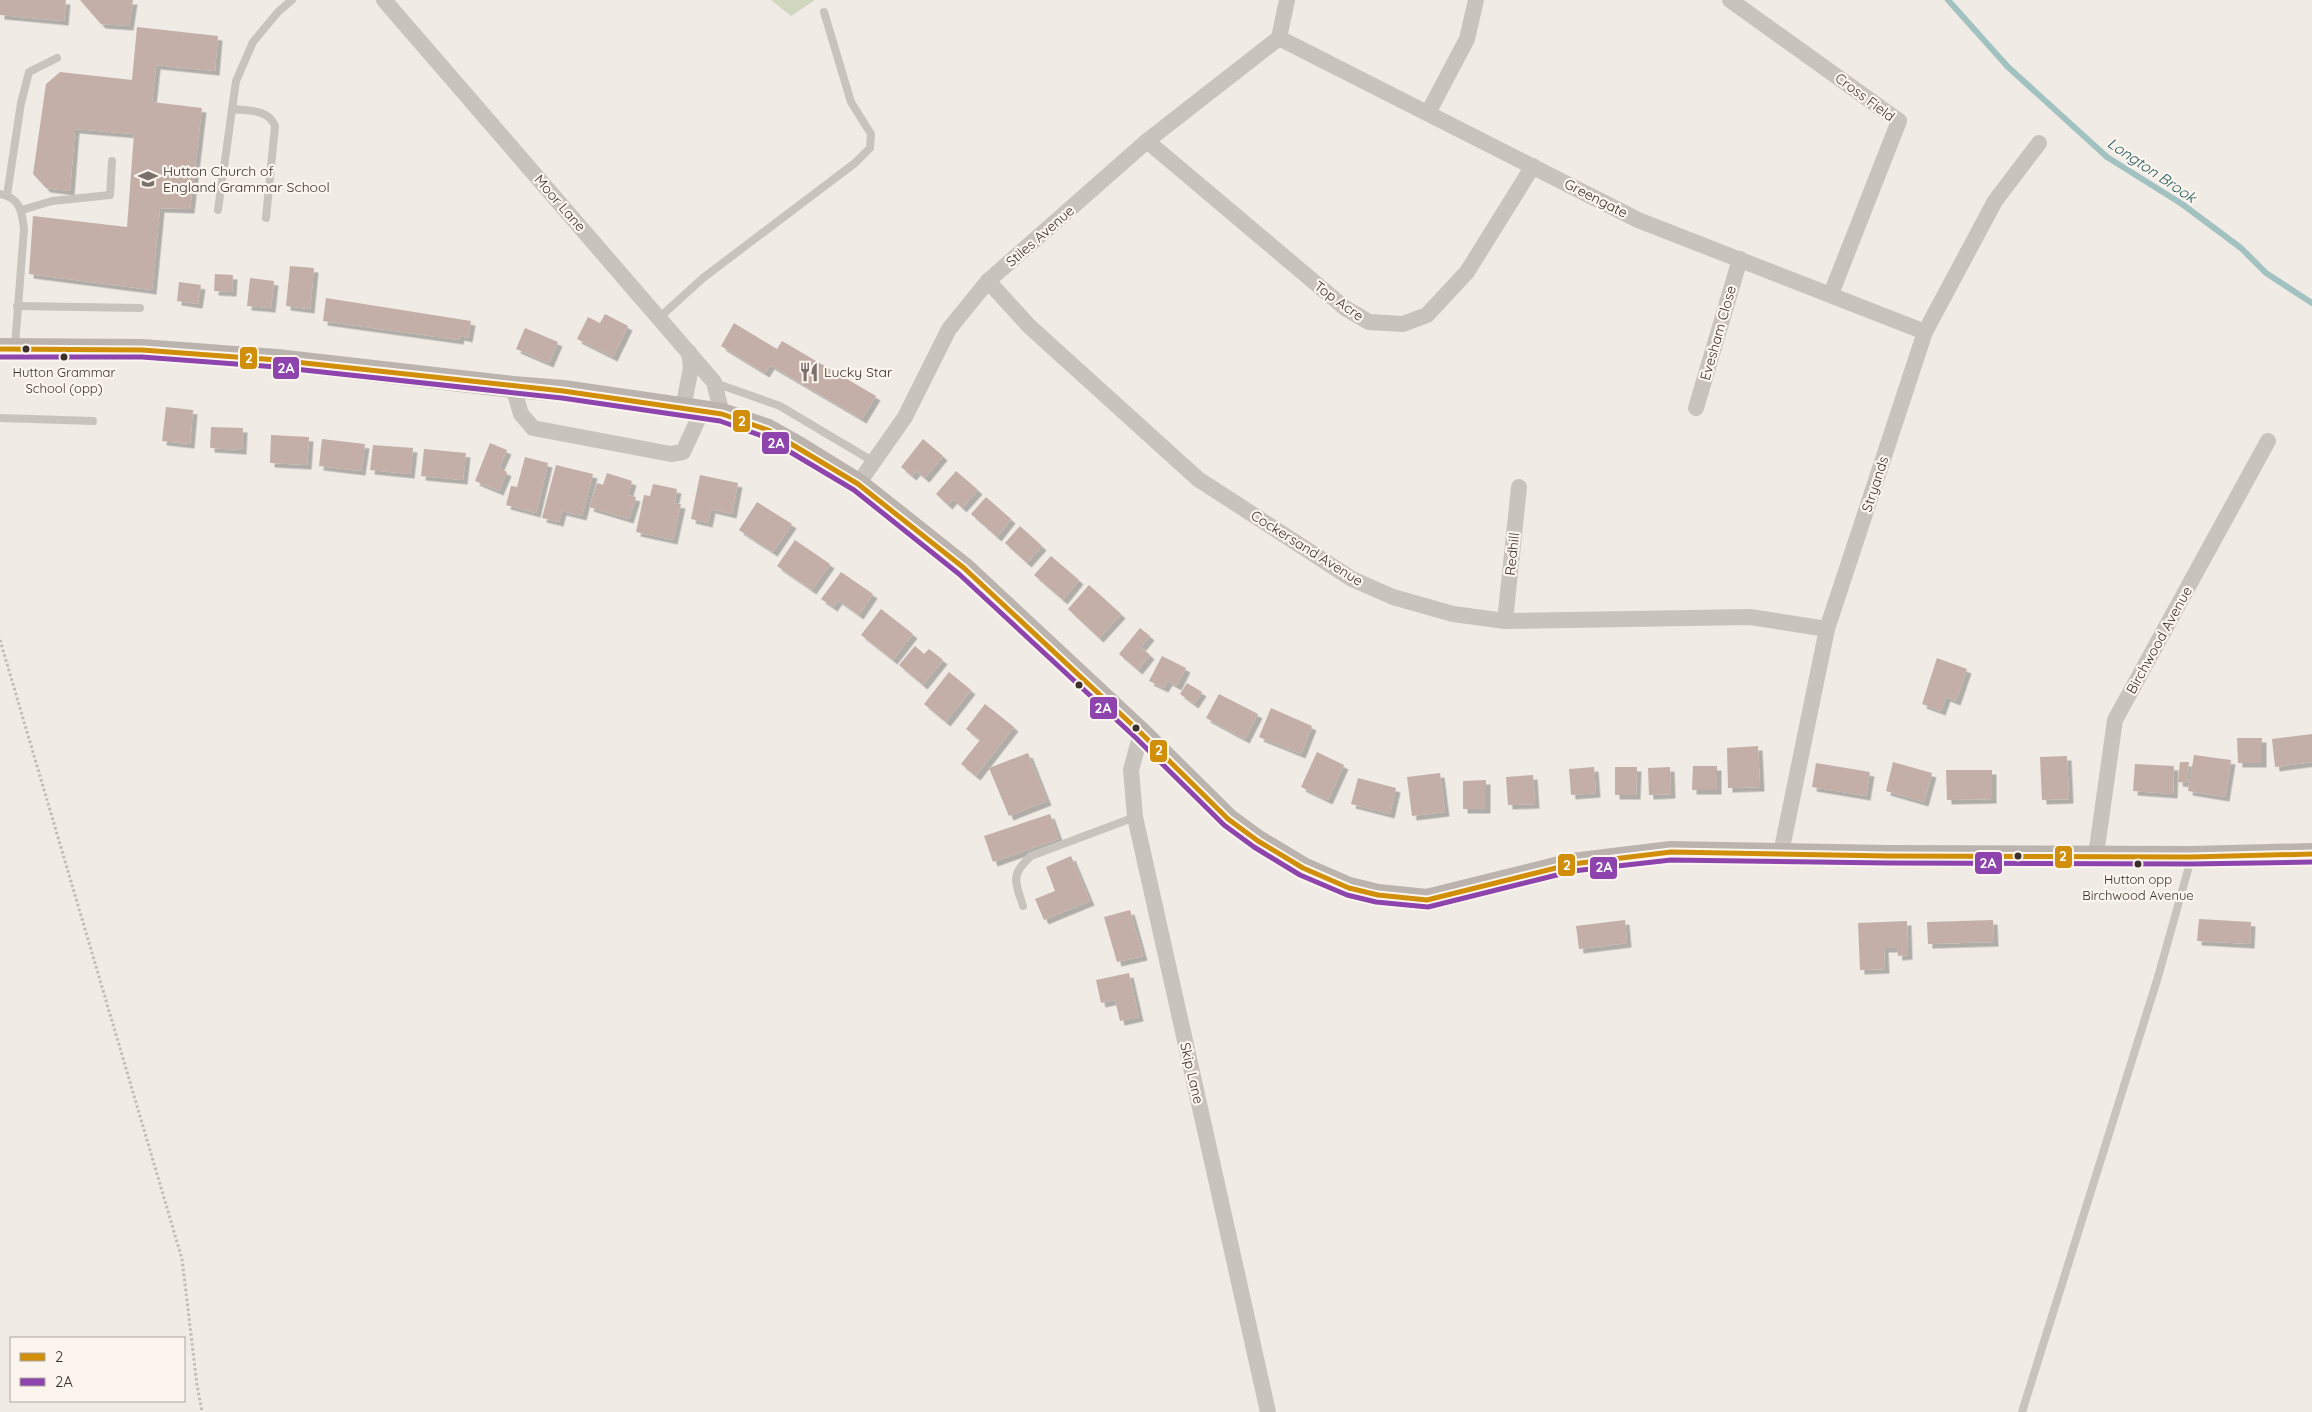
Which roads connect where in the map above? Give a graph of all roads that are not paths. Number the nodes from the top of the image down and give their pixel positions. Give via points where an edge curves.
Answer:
1 (292, 0) edge
2 (384, 0) edge
3 (1287, 0) edge
4 (1476, 0) edge
5 (1730, 0) edge
6 (824, 12) dead end
7 (1279, 38) junction
8 (57, 58) dead end
9 (233, 110) junction
10 (1428, 113) junction
11 (1147, 142) junction
12 (2039, 143) dead end
13 (112, 161) dead end
14 (1533, 166) junction
15 (4, 195) edge
16 (22, 210) junction
17 (218, 210) dead end
18 (266, 218) dead end
19 (1740, 258) junction
20 (988, 281) junction
21 (1831, 294) junction
22 (18, 306) junction
23 (140, 308) dead end
24 (660, 318) junction
25 (1925, 332) junction
26 (8, 349) edge
27 (688, 352) junction
28 (714, 382) junction
29 (514, 387) junction
30 (1696, 408) dead end
31 (703, 411) junction
32 (0, 418) edge
33 (93, 421) dead end
34 (2268, 441) dead end
35 (874, 462) junction
36 (858, 484) junction
37 (1520, 487) dead end
38 (1505, 621) junction
39 (1827, 630) junction
40 (1141, 733) junction
41 (1135, 817) junction
42 (1781, 853) junction
43 (2312, 854) edge
44 (2096, 855) junction
45 (2192, 857) junction
46 (1024, 906) dead end
47 (1268, 1412) edge
48 (2022, 1412) edge

1 - 9 lane via 253,42 236,81
2 - 24 street, Moor Lane
3 - 7 street
4 - 10 street via 1467,39
5 - 21 street, Cross Field via 1899,121
6 - 24 lane via 851,102 871,134 870,148 704,278
7 - 10 street, Greengate
7 - 11 street, Stiles Avenue
8 - 15 lane via 28,72
9 - 17 lane
9 - 18 lane via 264,113 272,118 275,126
10 - 14 street, Greengate
11 - 14 street, Top Acre via 1345,308 1369,322 1394,324 1427,315 1467,272
11 - 20 street, Stiles Avenue
12 - 25 street, Stryands via 1995,201
13 - 16 lane via 110,195 52,201
14 - 19 street, Greengate via 1638,220
15 - 16 lane via 16,201
16 - 22 lane via 24,229
19 - 21 street, Greengate
19 - 30 street, Evesham Close
20 - 35 street, Stiles Avenue via 949,329 905,416
20 - 38 street, Cockersand Avenue via 1029,326 1198,479 1360,582 1393,598 1453,614
21 - 25 street, Greengate
22 - 23 lane
22 - 26 lane
24 - 27 street, Moor Lane
25 - 39 street, Stryands
26 - 29 street via 142,350 267,359
27 - 28 street, Moor Lane
27 - 31 street
28 - 31 street, Moor Lane
28 - 35 lane via 780,406
29 - 31 street
29 - 31 street via 521,414 533,428 671,454 683,452
31 - 36 street via 768,430
32 - 33 lane
34 - 44 street, Birchwood Avenue via 2115,720
35 - 36 street, Stiles Avenue
36 - 40 street via 964,568
37 - 38 street, Redhill
38 - 39 street, Cockersand Avenue via 1750,617
39 - 42 street, Stryands
40 - 41 street, Skip Lane via 1131,770
40 - 42 street via 1228,819 1258,841 1303,868 1350,888 1378,894 1427,900 1572,864 1671,852
41 - 46 lane via 1031,856 1020,866 1015,880
41 - 47 street, Skip Lane
42 - 44 street
43 - 45 street
44 - 45 street
45 - 48 lane via 2158,978

